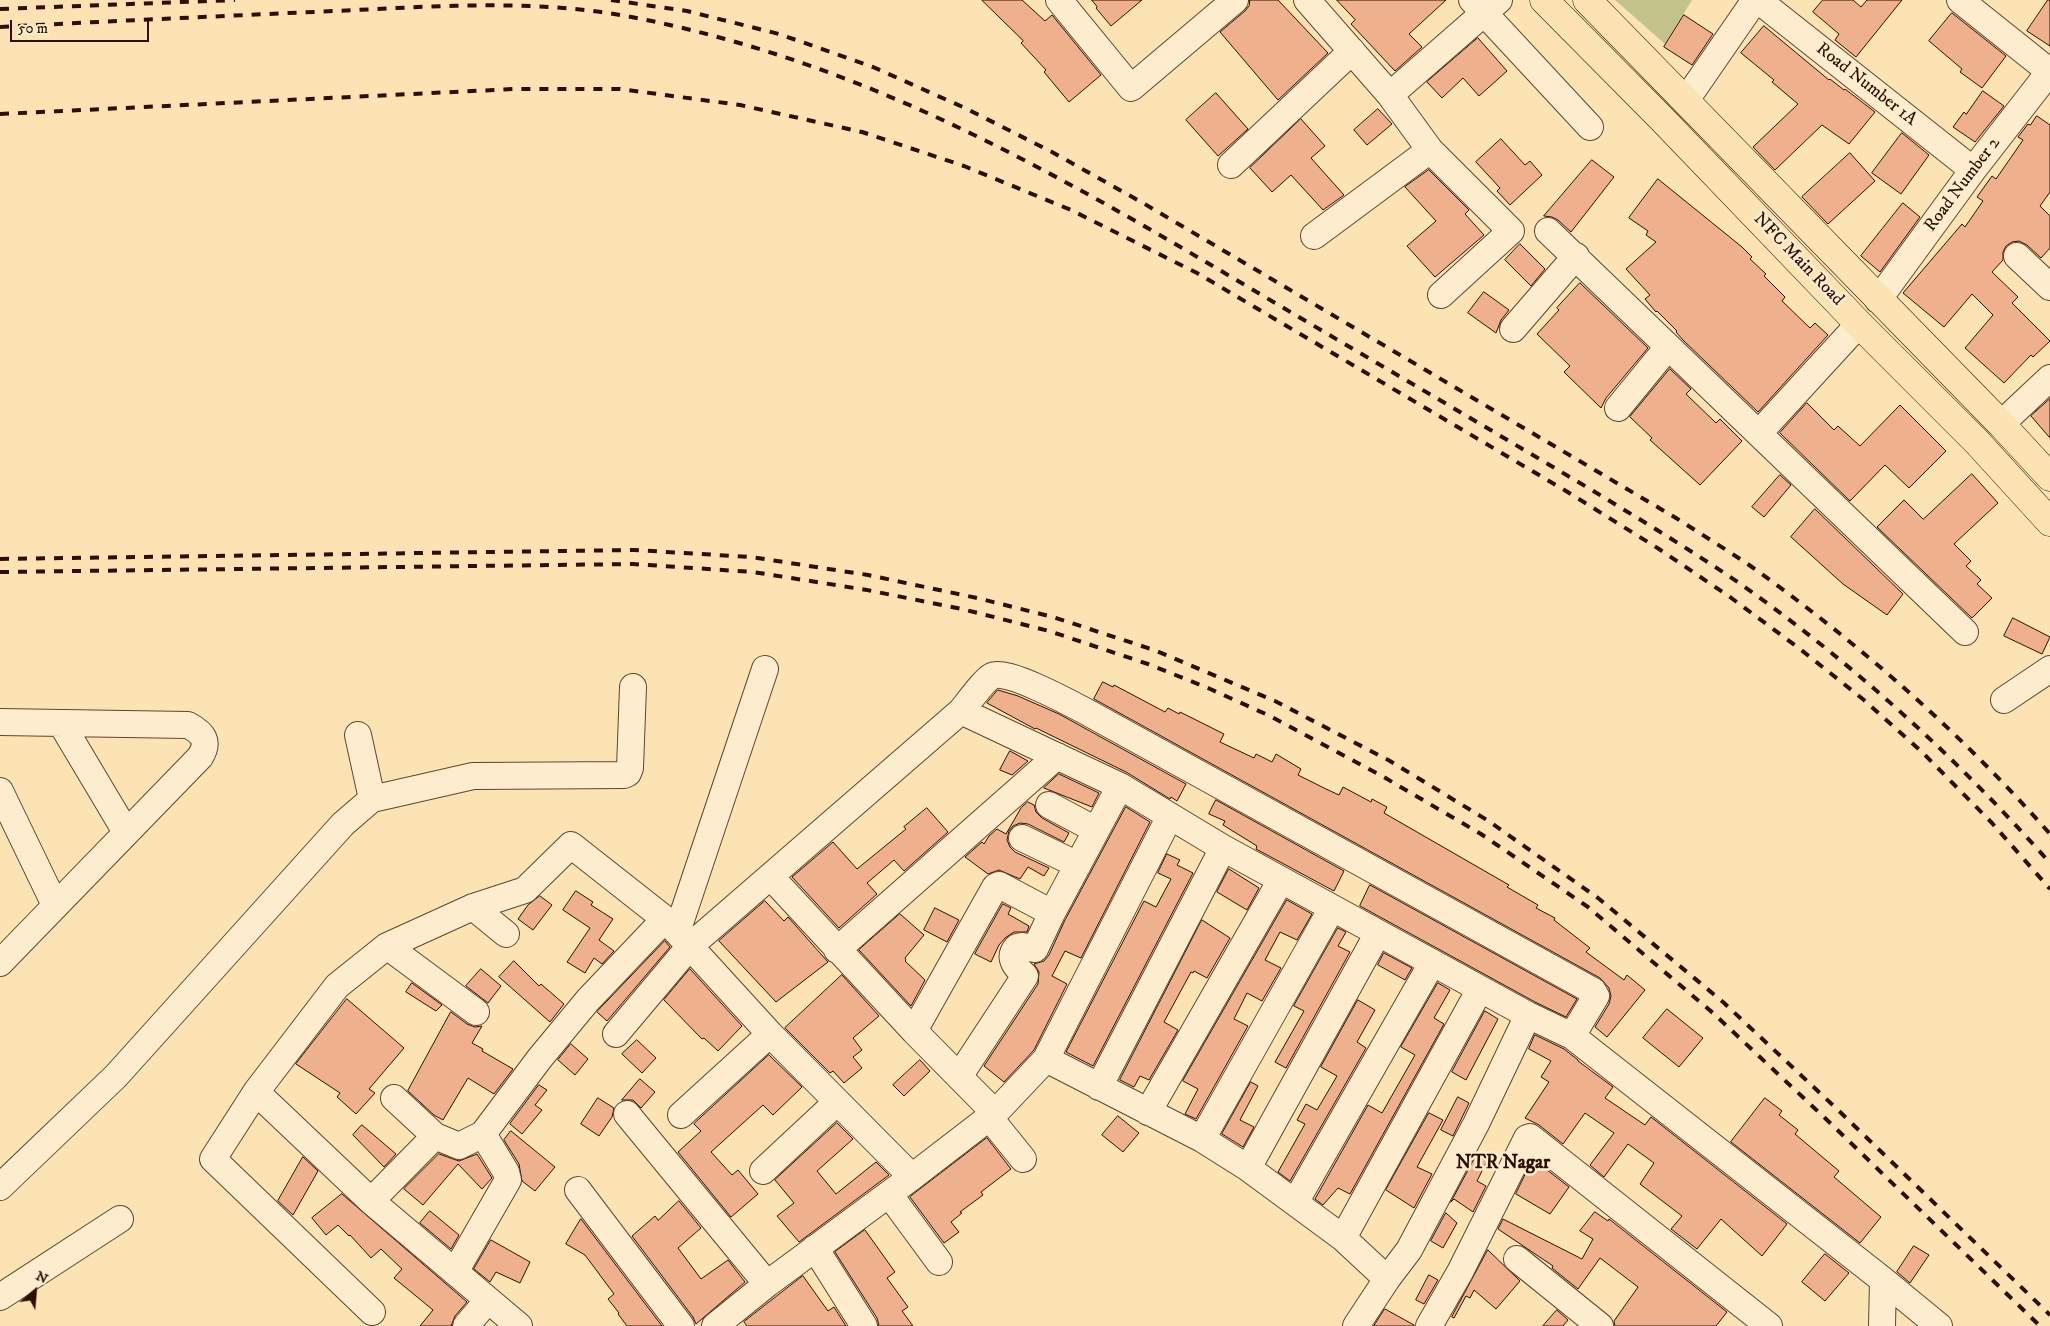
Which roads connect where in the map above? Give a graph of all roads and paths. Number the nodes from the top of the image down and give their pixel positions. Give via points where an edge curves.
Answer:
1 (1058, 0) edge
2 (1235, 0) edge
3 (1307, 0) edge
4 (1544, 0) edge
5 (1587, 0) edge
6 (1756, 0) edge
7 (1960, 0) edge
8 (1485, 4) edge
9 (1352, 51) junction
10 (2050, 71) edge
11 (1390, 95) junction
12 (1686, 100) junction
13 (1590, 127) dead end
14 (1430, 150) junction
15 (1230, 165) dead end
16 (1973, 170) junction
17 (1548, 231) dead end
18 (1314, 236) dead end
19 (1576, 256) junction
20 (2017, 256) dead end
21 (2050, 287) edge
22 (1441, 295) dead end
23 (1878, 300) junction
24 (1858, 324) junction
25 (1513, 329) dead end
26 (1668, 348) junction
27 (2050, 378) edge
28 (1618, 408) dead end
29 (2001, 424) junction
30 (1759, 433) junction
31 (2050, 477) edge
32 (2050, 522) edge
33 (1965, 632) dead end
34 (765, 670) dead end
35 (2050, 670) edge
36 (633, 687) dead end
37 (2004, 700) dead end
38 (961, 711) junction
39 (0, 722) edge
40 (61, 723) junction
41 (358, 735) dead end
42 (1056, 756) junction
43 (1120, 786) junction
44 (0, 791) edge
45 (372, 799) junction
46 (1049, 805) dead end
47 (1170, 816) junction
48 (1096, 830) junction
49 (126, 832) junction
50 (1022, 838) dead end
51 (1223, 848) junction
52 (1078, 864) junction
53 (771, 876) junction
54 (1281, 880) junction
55 (55, 905) junction
56 (473, 907) junction
57 (1332, 908) junction
58 (1052, 913) junction
59 (677, 933) junction
60 (1378, 933) junction
61 (506, 934) dead end
62 (386, 946) junction
63 (837, 950) junction
64 (0, 963) edge
65 (1432, 963) junction
66 (1480, 989) junction
67 (476, 1012) dead end
68 (1528, 1016) junction
69 (914, 1031) junction
70 (616, 1034) dead end
71 (770, 1034) junction
72 (1572, 1036) junction
73 (1046, 1059) junction
74 (960, 1075) junction
75 (1099, 1088) junction
76 (256, 1092) junction
77 (394, 1098) dead end
78 (837, 1102) junction
79 (1148, 1112) junction
80 (627, 1114) dead end
81 (681, 1115) dead end
82 (992, 1115) junction
83 (483, 1134) junction
84 (435, 1136) junction
85 (1202, 1139) junction
86 (1023, 1159) dead end
87 (1248, 1168) junction
88 (763, 1171) dead end
89 (912, 1177) junction
90 (0, 1186) edge
91 (578, 1190) dead end
92 (889, 1194) junction
93 (371, 1201) junction
94 (1296, 1202) junction
95 (120, 1219) dead end
96 (1343, 1238) junction
97 (815, 1248) junction
98 (1517, 1259) dead end
99 (939, 1262) dead end
100 (455, 1272) junction
101 (1387, 1280) junction
102 (1883, 1280) junction
103 (767, 1284) junction
104 (0, 1297) edge
105 (488, 1300) junction
106 (372, 1312) dead end
107 (466, 1326) edge
108 (519, 1326) edge
109 (681, 1326) edge
110 (716, 1326) edge
111 (864, 1326) edge
112 (1356, 1326) edge
113 (1430, 1326) edge
114 (1600, 1326) edge
115 (1769, 1326) edge
116 (1882, 1326) edge
117 (1939, 1326) edge

1 - 2 street via 1131,88
3 - 9 street
4 - 24 main road, NFC Main Road
5 - 12 main road, NFC Main Road
6 - 12 street
6 - 16 street, Road Number 1A
7 - 10 street
8 - 11 street
8 - 13 street
9 - 11 street
9 - 15 street
10 - 16 street, Road Number 2
11 - 14 street
12 - 23 main road, NFC Main Road
14 - 18 street
14 - 22 street via 1511,230
16 - 23 street, Road Number 2
17 - 19 street
19 - 25 street
19 - 26 street
20 - 21 street
23 - 29 main road, NFC Main Road
24 - 30 street
24 - 32 main road, NFC Main Road via 1977,442
26 - 28 street
26 - 30 street
27 - 29 street
29 - 31 main road, NFC Main Road
30 - 33 street
34 - 59 street
35 - 37 street
36 - 45 street via 630,768 624,775 473,776
38 - 42 street
38 - 53 street
38 - 72 street via 992,675 1003,674 1085,711 1593,991 1596,996
39 - 40 street
40 - 49 street
40 - 49 street via 188,725 200,731 206,743 200,757
41 - 45 street
42 - 43 street
42 - 63 street
43 - 47 street
43 - 48 street
44 - 55 street
45 - 90 street via 343,824 116,1076
46 - 48 street
47 - 51 street
47 - 73 street
48 - 52 street
49 - 55 street
50 - 52 street
51 - 54 street
51 - 75 street
52 - 58 street
53 - 59 street
53 - 63 street
54 - 57 street
54 - 79 street
55 - 64 street
56 - 59 street via 525,890 571,845
56 - 61 street
56 - 62 street
57 - 60 street
57 - 85 street
58 - 69 street via 1003,887 995,887
58 - 74 street via 1035,949 1022,946 1013,951 1014,962 1025,976
59 - 70 street
59 - 71 street
59 - 83 street via 588,1000
60 - 65 street
60 - 87 street
62 - 67 street
62 - 76 street via 337,986
63 - 69 street
65 - 66 street
65 - 94 street
66 - 68 street
66 - 96 street
68 - 72 street
68 - 101 street via 1410,1250
69 - 74 street
71 - 78 street
71 - 81 street
72 - 102 street
73 - 75 street
73 - 82 street
74 - 82 street
75 - 79 street
76 - 93 street
76 - 106 street via 213,1159
77 - 84 street
78 - 88 street
78 - 89 street
79 - 85 street
80 - 103 street
82 - 86 street
82 - 89 street
83 - 84 street via 460,1146
83 - 100 street via 508,1180
84 - 93 street
85 - 87 street
87 - 94 street
89 - 92 street
91 - 109 street
92 - 97 street
92 - 99 street
93 - 100 street
94 - 96 street
95 - 104 street
96 - 101 street
97 - 103 street
97 - 111 street
98 - 114 street
100 - 105 street
101 - 112 street
102 - 116 street
102 - 117 street
103 - 110 street
105 - 107 street
105 - 108 street
113 - 115 street via 1530,1137

